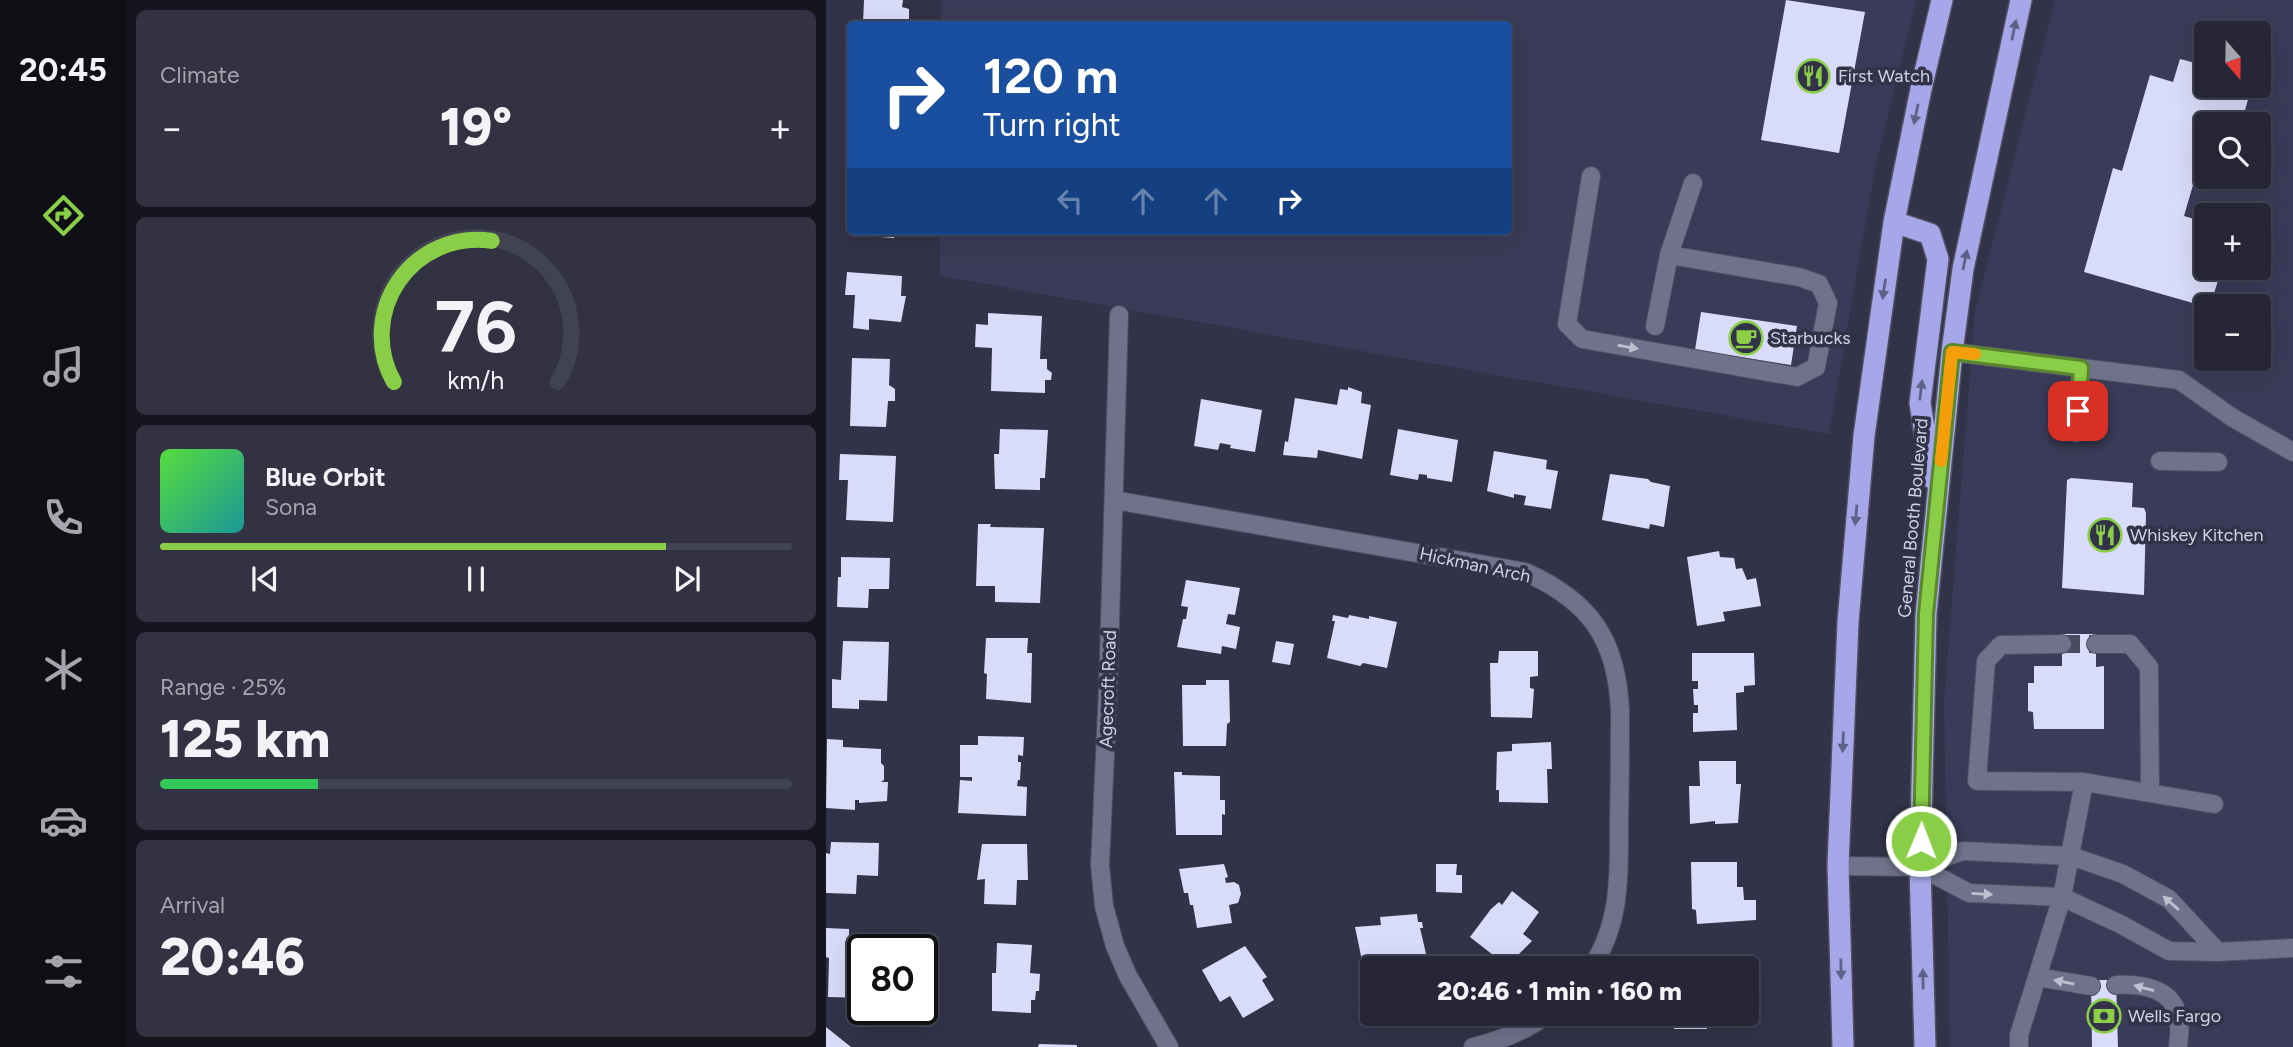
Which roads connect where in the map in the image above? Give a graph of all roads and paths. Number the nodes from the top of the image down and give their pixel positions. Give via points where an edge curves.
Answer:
1 (1942, 0) edge
2 (2021, 0) edge
3 (1591, 176) dead end
4 (1693, 183) dead end
5 (1894, 222) junction
6 (1669, 255) junction
7 (1119, 315) dead end
8 (1655, 326) dead end
9 (1952, 352) junction
10 (2081, 368) junction
11 (2077, 433) dead end
12 (2293, 452) edge
13 (2160, 461) dead end
14 (2218, 462) dead end
15 (1114, 500) junction
16 (1936, 506) junction
17 (2062, 644) tunnel mouth
18 (2096, 644) tunnel mouth
19 (2084, 782) junction
20 (2150, 793) junction
21 (2214, 804) dead end
22 (2071, 856) junction
23 (1838, 866) junction
24 (1920, 867) junction
25 (2062, 897) junction
26 (2293, 948) edge
27 (2218, 952) junction
28 (1599, 956) edge
29 (2037, 977) junction
30 (2116, 985) dead end
31 (2091, 986) dead end
32 (1531, 1026) edge
33 (1169, 1047) edge
34 (1473, 1047) edge
35 (1843, 1047) edge
36 (1925, 1047) edge
37 (2019, 1047) edge
38 (2178, 1047) edge

1 -> 5 highway
9 -> 2 highway, General Booth Boulevard via 1963,269
3 -> 6 street via 1567,324 1582,339 1797,377 1816,367 1828,303 1819,284
4 - 6 street
16 -> 5 highway via 1920,402 1938,259 1930,234
5 -> 23 highway via 1857,511
6 - 8 street
7 - 15 street, Agecroft Road
9 - 10 street
9 - 16 highway, General Booth Boulevard
10 - 11 street
10 - 12 street via 2179,380
13 - 14 street
15 - 28 street, Hickman Arch via 1525,572 1576,602 1596,625 1619,683 1619,891
15 - 33 street, Agecroft Road via 1100,865 1104,906 1128,976
16 - 24 highway, General Booth Boulevard via 1926,614
17 - 19 street via 2001,645 1986,661 1977,780
18 - 20 street via 2130,643 2149,667
19 - 20 street
19 - 22 street
20 - 21 street
22 - 24 street via 1962,851
22 - 25 street
27 -> 22 street via 2169,900 2123,874
23 - 24 street
23 -> 35 highway
24 -> 25 street via 1969,893
36 -> 24 highway, General Booth Boulevard
25 - 27 street via 2169,951
25 - 29 street
26 - 27 street
31 -> 29 street
29 - 37 street
38 -> 30 street via 2177,1010 2168,999 2148,986
32 - 34 street

